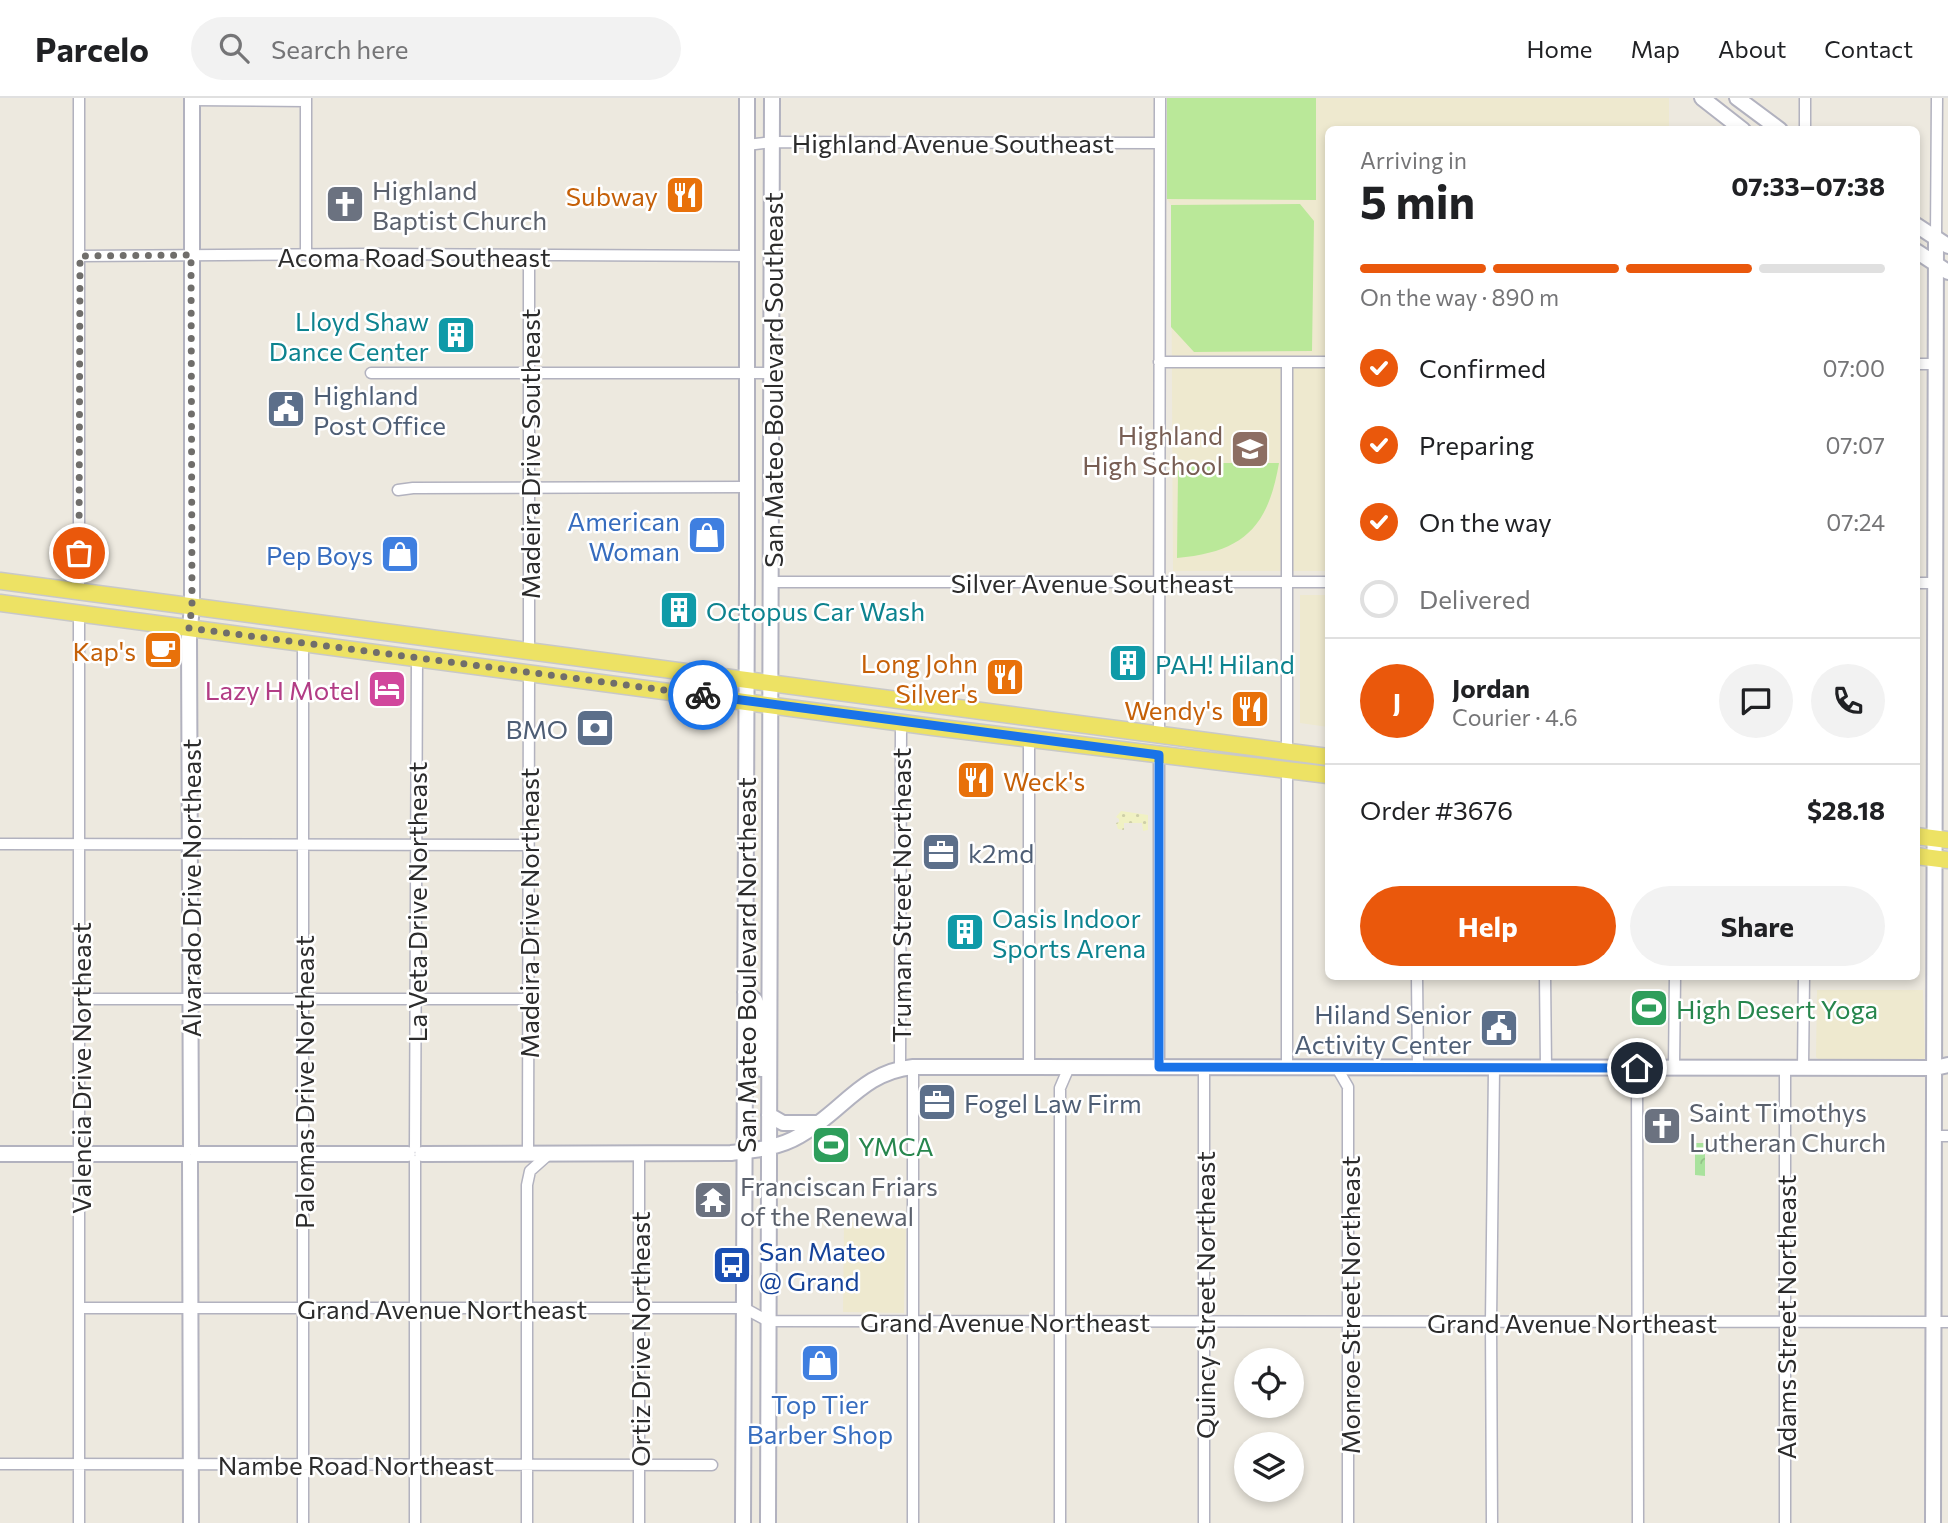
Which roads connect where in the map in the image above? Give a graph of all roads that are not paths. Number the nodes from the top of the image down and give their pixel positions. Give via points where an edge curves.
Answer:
1 (79, 98) edge
2 (747, 98) edge
3 (772, 98) edge
4 (1160, 98) edge
5 (1702, 98) edge
6 (1737, 98) edge
7 (1805, 98) edge
8 (1937, 98) edge
9 (192, 99) edge
10 (306, 99) edge
11 (1727, 124) edge
12 (1775, 126) edge
13 (1805, 126) edge
14 (772, 142) junction
15 (1160, 143) junction
16 (747, 145) junction
17 (1920, 228) edge
18 (1942, 242) edge
19 (1920, 254) edge
20 (191, 255) junction
21 (306, 255) junction
22 (80, 256) junction
23 (529, 256) junction
24 (748, 256) junction
25 (1942, 268) edge
26 (1159, 362) junction
27 (1287, 362) junction
28 (1325, 362) edge
29 (1920, 363) edge
30 (1936, 364) junction
31 (371, 373) dead end
32 (528, 373) junction
33 (747, 373) junction
34 (772, 373) junction
35 (747, 487) junction
36 (528, 488) junction
37 (398, 490) dead end
38 (1939, 574) edge
39 (0, 581) edge
40 (1920, 581) edge
41 (772, 582) junction
42 (1158, 582) junction
43 (1288, 582) junction
44 (1325, 582) edge
45 (79, 592) junction
46 (0, 603) edge
47 (192, 607) junction
48 (79, 614) junction
49 (189, 628) junction
50 (303, 642) junction
51 (529, 651) junction
52 (417, 657) junction
53 (529, 672) junction
54 (746, 680) junction
55 (771, 683) junction
56 (1941, 699) edge
57 (746, 701) junction
58 (771, 704) junction
59 (901, 722) junction
60 (1159, 735) junction
61 (1029, 739) junction
62 (1287, 751) junction
63 (1159, 755) junction
64 (1325, 757) edge
65 (1287, 770) junction
66 (1325, 775) edge
67 (1920, 836) edge
68 (1941, 839) edge
69 (79, 843) junction
70 (0, 844) edge
71 (189, 844) junction
72 (303, 844) junction
73 (415, 844) junction
74 (528, 845) junction
75 (1920, 856) edge
76 (1941, 859) edge
77 (1417, 980) edge
78 (1545, 980) edge
79 (1675, 980) edge
80 (1804, 980) edge
81 (745, 992) junction
82 (79, 999) junction
83 (190, 999) junction
84 (416, 999) junction
85 (528, 999) junction
86 (304, 1000) junction
87 (1941, 1066) edge
88 (1029, 1067) junction
89 (1048, 1067) junction
90 (1069, 1067) junction
91 (1159, 1067) junction
92 (1204, 1067) junction
93 (907, 1068) junction
94 (1287, 1068) junction
95 (1337, 1068) junction
96 (1364, 1068) junction
97 (1418, 1068) junction
98 (1546, 1068) junction
99 (1637, 1068) junction
100 (1674, 1068) junction
101 (1785, 1068) junction
102 (1803, 1068) junction
103 (1494, 1069) junction
104 (769, 1082) junction
105 (1348, 1087) junction
106 (1060, 1088) junction
107 (769, 1115) junction
108 (819, 1123) junction
109 (1941, 1136) edge
110 (769, 1147) junction
111 (744, 1152) junction
112 (0, 1154) edge
113 (80, 1154) junction
114 (191, 1154) junction
115 (303, 1154) junction
116 (415, 1154) junction
117 (528, 1154) junction
118 (548, 1154) junction
119 (639, 1155) junction
120 (80, 1308) junction
121 (527, 1308) junction
122 (639, 1308) junction
123 (744, 1308) junction
124 (191, 1309) junction
125 (304, 1309) junction
126 (415, 1309) junction
127 (768, 1321) junction
128 (914, 1321) junction
129 (1059, 1321) junction
130 (1205, 1322) junction
131 (1349, 1322) junction
132 (1491, 1322) junction
133 (1639, 1322) junction
134 (1785, 1322) junction
135 (1941, 1322) edge
136 (0, 1464) edge
137 (79, 1464) junction
138 (190, 1464) junction
139 (302, 1464) junction
140 (415, 1464) junction
141 (527, 1464) junction
142 (639, 1464) junction
143 (712, 1465) dead end
144 (79, 1523) edge
145 (191, 1523) edge
146 (303, 1523) edge
147 (415, 1523) edge
148 (527, 1523) edge
149 (639, 1523) edge
150 (743, 1523) edge
151 (768, 1523) edge
152 (913, 1523) edge
153 (1060, 1523) edge
154 (1204, 1523) edge
155 (1348, 1523) edge
156 (1492, 1523) edge
157 (1638, 1523) edge
158 (1785, 1523) edge
159 (1934, 1523) edge

1 - 22 street
2 - 16 street, San Mateo Boulevard Southeast
3 - 14 street, San Mateo Boulevard Southeast
4 - 15 street
5 - 11 street
6 - 12 street
7 - 13 street
8 - 18 street
9 - 10 street
9 - 20 street, Alvarado Drive Northeast
10 - 21 street
14 - 15 street, Highland Avenue Southeast
14 - 16 street, Highland Avenue Southeast
14 - 34 street, San Mateo Boulevard Southeast
15 - 26 street
16 - 24 street, San Mateo Boulevard Southeast
17 - 18 street
18 - 25 street
19 - 25 street
20 - 21 street, Acoma Road Southeast
20 - 22 street, Acoma Road Southeast
20 - 47 street, Alvarado Drive Northeast
21 - 23 street, Acoma Road Southeast
22 - 45 street
23 - 24 street, Acoma Road Southeast
23 - 32 street, Madeira Drive Southeast
24 - 33 street, San Mateo Boulevard Southeast
25 - 30 street
26 - 27 street
26 - 42 street
27 - 28 street
27 - 43 street
29 - 30 street
30 - 38 street
31 - 32 street
32 - 33 street
32 - 36 street, Madeira Drive Southeast
33 - 34 street
33 - 35 street, San Mateo Boulevard Southeast
34 - 41 street, San Mateo Boulevard Southeast
35 - 36 street
35 - 54 street, San Mateo Boulevard Southeast
36 - 37 street
36 - 51 street, Madeira Drive Southeast
38 - 40 street
38 - 56 street
39 - 45 main road
41 - 42 street, Silver Avenue Southeast
41 - 55 street, San Mateo Boulevard Southeast
42 - 43 street, Silver Avenue Southeast
42 - 60 street
43 - 44 street, Silver Avenue Southeast
43 - 62 street
45 - 47 main road
46 - 48 main road
47 - 49 street, Alvarado Drive Northeast
47 - 51 main road
48 - 49 main road
48 - 69 street, Valencia Drive Northeast
49 - 50 main road
49 - 71 street, Alvarado Drive Northeast
50 - 52 main road
50 - 72 street, Palomas Drive Northeast
51 - 54 main road
52 - 53 main road
52 - 73 street, La Veta Drive Northeast
53 - 57 main road
53 - 74 street, Madeira Drive Northeast
54 - 55 main road
54 - 57 street, San Mateo Boulevard Southeast
55 - 58 street, San Mateo Boulevard Southeast
55 - 60 main road
56 - 68 street
57 - 58 main road
57 - 81 street, San Mateo Boulevard Northeast
58 - 59 main road
58 - 104 street, San Mateo Boulevard Northeast
59 - 61 main road
59 - 93 street, Truman Street Northeast
60 - 62 main road
61 - 63 main road
61 - 88 street
62 - 64 main road
63 - 65 main road
63 - 91 street
65 - 66 main road
65 - 94 street
67 - 68 main road
68 - 76 street
69 - 70 street
69 - 71 street
69 - 82 street, Valencia Drive Northeast
71 - 72 street
71 - 83 street, Alvarado Drive Northeast
72 - 73 street
72 - 86 street, Palomas Drive Northeast
73 - 74 street
73 - 84 street, La Veta Drive Northeast
74 - 85 street, Madeira Drive Northeast
75 - 76 main road
76 - 87 street
77 - 97 street
78 - 98 street
79 - 100 street
80 - 102 street
81 - 104 street via 755,1000 762,1071
81 - 111 street, San Mateo Boulevard Northeast
82 - 83 street
82 - 113 street, Valencia Drive Northeast
83 - 86 street
83 - 114 street, Alvarado Drive Northeast
84 - 85 street
84 - 86 street
84 - 116 street, La Veta Drive Northeast
85 - 117 street, Madeira Drive Northeast
86 - 115 street, Palomas Drive Northeast
87 - 102 street
87 - 109 street
88 - 89 street
88 - 93 street
89 - 90 street
89 - 106 street
90 - 91 street
90 - 106 street
91 - 92 street
92 - 94 street
92 - 130 street, Quincy Street Northeast
93 - 108 street via 863,1084
93 - 128 street, Truman Street Northeast
94 - 95 street
95 - 96 street
95 - 105 street, Monroe Street Northeast
96 - 97 street
96 - 105 street
97 - 103 street
98 - 99 street
98 - 103 street
99 - 100 street
99 - 133 street
100 - 101 street
101 - 102 street
101 - 134 street, Adams Street Northeast
103 - 132 street
104 - 107 street, San Mateo Boulevard Northeast
105 - 131 street, Monroe Street Northeast
106 - 129 street
107 - 108 street via 783,1123
107 - 110 street, San Mateo Boulevard Northeast
108 - 110 street via 796,1138
109 - 135 street
110 - 111 street
110 - 127 street, San Mateo Boulevard Northeast
111 - 119 street
111 - 123 street, San Mateo Boulevard Northeast
112 - 113 street
113 - 114 street
113 - 120 street, Valencia Drive Northeast
114 - 115 street
114 - 124 street, Alvarado Drive Northeast
115 - 116 street
115 - 125 street, Palomas Drive Northeast
116 - 117 street
116 - 126 street, La Veta Drive Northeast
117 - 118 street
118 - 119 street
118 - 121 street via 533,1167 527,1185
119 - 122 street, Ortiz Drive Northeast
120 - 124 street, Grand Avenue Northeast
120 - 137 street, Valencia Drive Northeast
121 - 122 street, Grand Avenue Northeast
121 - 126 street, Grand Avenue Northeast
121 - 141 street
122 - 123 street, Grand Avenue Northeast
122 - 142 street, Ortiz Drive Northeast
123 - 127 street, Grand Avenue Northeast
123 - 150 street, San Mateo Boulevard Northeast
124 - 125 street, Grand Avenue Northeast
124 - 138 street, Alvarado Drive Northeast
125 - 126 street, Grand Avenue Northeast
125 - 139 street, Palomas Drive Northeast
126 - 140 street, La Veta Drive Northeast
127 - 128 street, Grand Avenue Northeast
127 - 151 street, San Mateo Boulevard Northeast
128 - 129 street, Grand Avenue Northeast
128 - 152 street, Truman Street Northeast
129 - 130 street, Grand Avenue Northeast
129 - 153 street
130 - 131 street, Grand Avenue Northeast
130 - 154 street, Quincy Street Northeast
131 - 132 street, Grand Avenue Northeast
131 - 155 street, Monroe Street Northeast
132 - 133 street, Grand Avenue Northeast
132 - 156 street
133 - 134 street, Grand Avenue Northeast
133 - 157 street
134 - 135 street, Grand Avenue Northeast
134 - 158 street, Adams Street Northeast
135 - 159 street
136 - 137 street, Nambe Road Northeast
137 - 138 street, Nambe Road Northeast
137 - 144 street, Valencia Drive Northeast
138 - 139 street, Nambe Road Northeast
138 - 145 street, Alvarado Drive Northeast
139 - 140 street, Nambe Road Northeast
139 - 146 street, Palomas Drive Northeast
140 - 141 street, Nambe Road Northeast
140 - 147 street, La Veta Drive Northeast
141 - 142 street, Nambe Road Northeast
141 - 148 street
142 - 143 street, Nambe Road Northeast
142 - 149 street, Ortiz Drive Northeast

